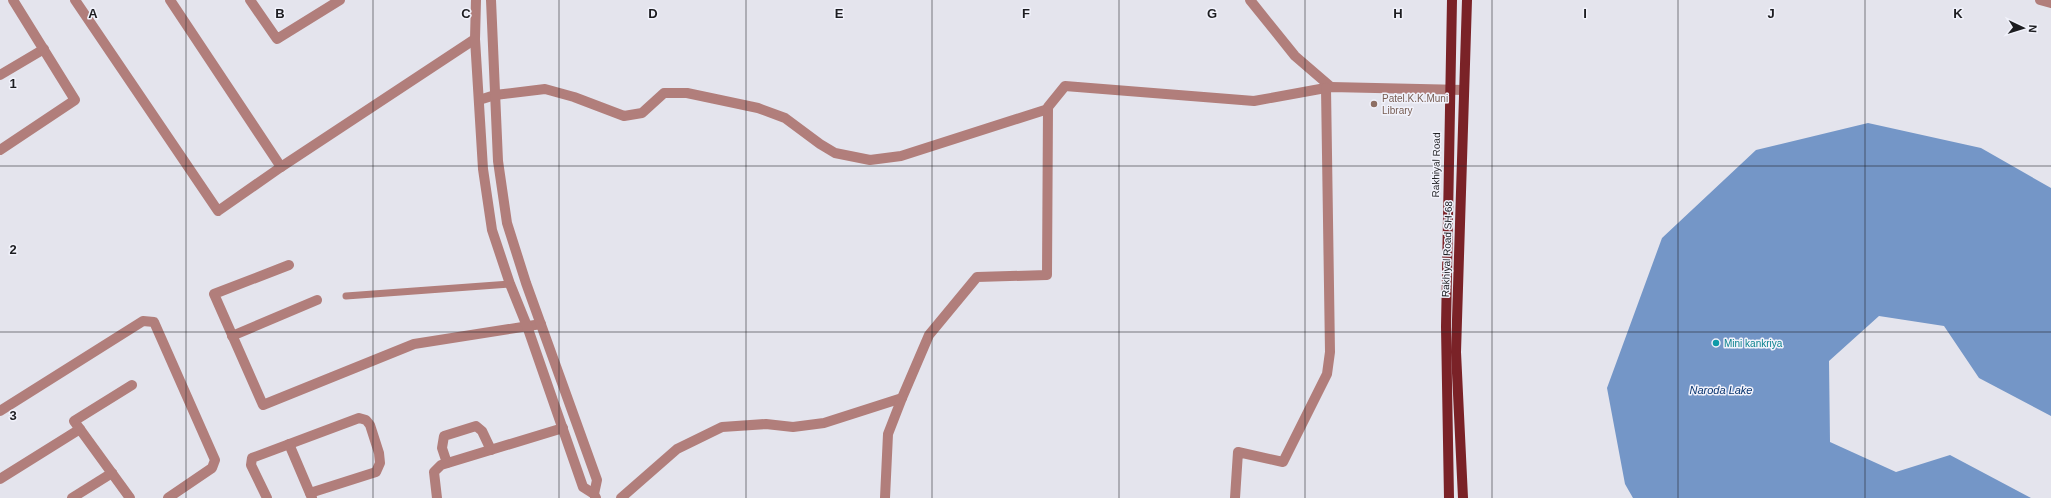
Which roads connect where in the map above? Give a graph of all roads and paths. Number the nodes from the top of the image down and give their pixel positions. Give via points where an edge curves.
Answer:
1 (13, 0) edge
2 (75, 0) edge
3 (170, 0) edge
4 (250, 0) edge
5 (339, 0) edge
6 (476, 0) edge
7 (491, 0) edge
8 (1250, 0) edge
9 (1452, 0) edge
10 (1467, 0) edge
11 (2040, 0) edge
12 (2051, 3) edge
13 (475, 39) junction
14 (44, 49) junction
15 (0, 75) edge
16 (1328, 87) junction
17 (1449, 90) junction
18 (1464, 90) junction
19 (494, 95) junction
20 (479, 100) junction
21 (1048, 109) junction
22 (0, 150) edge
23 (281, 167) junction
24 (289, 265) dead end
25 (510, 284) junction
26 (346, 296) dead end
27 (317, 300) dead end
28 (542, 324) junction
29 (527, 326) junction
30 (232, 336) junction
31 (132, 385) dead end
32 (902, 398) junction
33 (0, 411) edge
34 (563, 428) junction
35 (80, 429) junction
36 (289, 444) junction
37 (490, 450) junction
38 (447, 463) junction
39 (112, 473) junction
40 (0, 479) edge
41 (311, 496) edge
42 (595, 496) edge
43 (72, 498) edge
44 (130, 498) edge
45 (168, 498) edge
46 (267, 498) edge
47 (437, 498) edge
48 (621, 498) edge
49 (885, 498) edge
50 (1235, 498) edge
51 (1449, 498) edge
52 (1463, 498) edge

1 - 14 street
2 - 23 street via 218,211
3 - 23 street
4 - 5 street via 277,39
6 - 13 street
7 - 19 street
8 - 16 street via 1295,56
9 - 17 main road, Rakhiyal Road
10 - 18 main road, Rakhiyal Road SH-68
11 - 12 street
13 - 20 street
13 - 23 street
14 - 15 street
14 - 22 street via 75,100
16 - 17 street
16 - 21 street via 1254,101 1065,86
16 - 50 street via 1330,352 1327,374 1283,462 1238,452
17 - 18 street
17 - 51 main road, Rakhiyal Road via 1446,327
18 - 52 main road, Rakhiyal Road SH-68 via 1456,352
19 - 20 street
19 - 21 street via 545,89 624,116 642,113 664,93 687,93 758,108 785,118 835,152 870,160 901,156
19 - 28 street via 498,161 507,223
20 - 25 street via 483,169 492,230
21 - 32 street via 1047,275 976,277 929,335
24 - 30 street via 214,294
25 - 26 lane
25 - 29 street
27 - 30 street
28 - 29 street
28 - 42 street via 597,480
29 - 30 street via 414,344 263,405
29 - 34 street
31 - 35 street via 74,421
32 - 48 street via 824,423 793,427 766,424 722,427 677,450
32 - 49 street via 888,434
33 - 45 street via 143,321 154,322 215,460 212,468
34 - 37 street
34 - 42 street via 583,487
35 - 39 street
35 - 40 street
36 - 41 street
36 - 41 street via 360,418 370,425 380,463 376,472
36 - 46 street via 252,458 251,465
37 - 38 street
37 - 38 street via 482,431 476,426 451,433 444,436 442,448
38 - 47 street via 434,472
39 - 43 street
39 - 44 street

